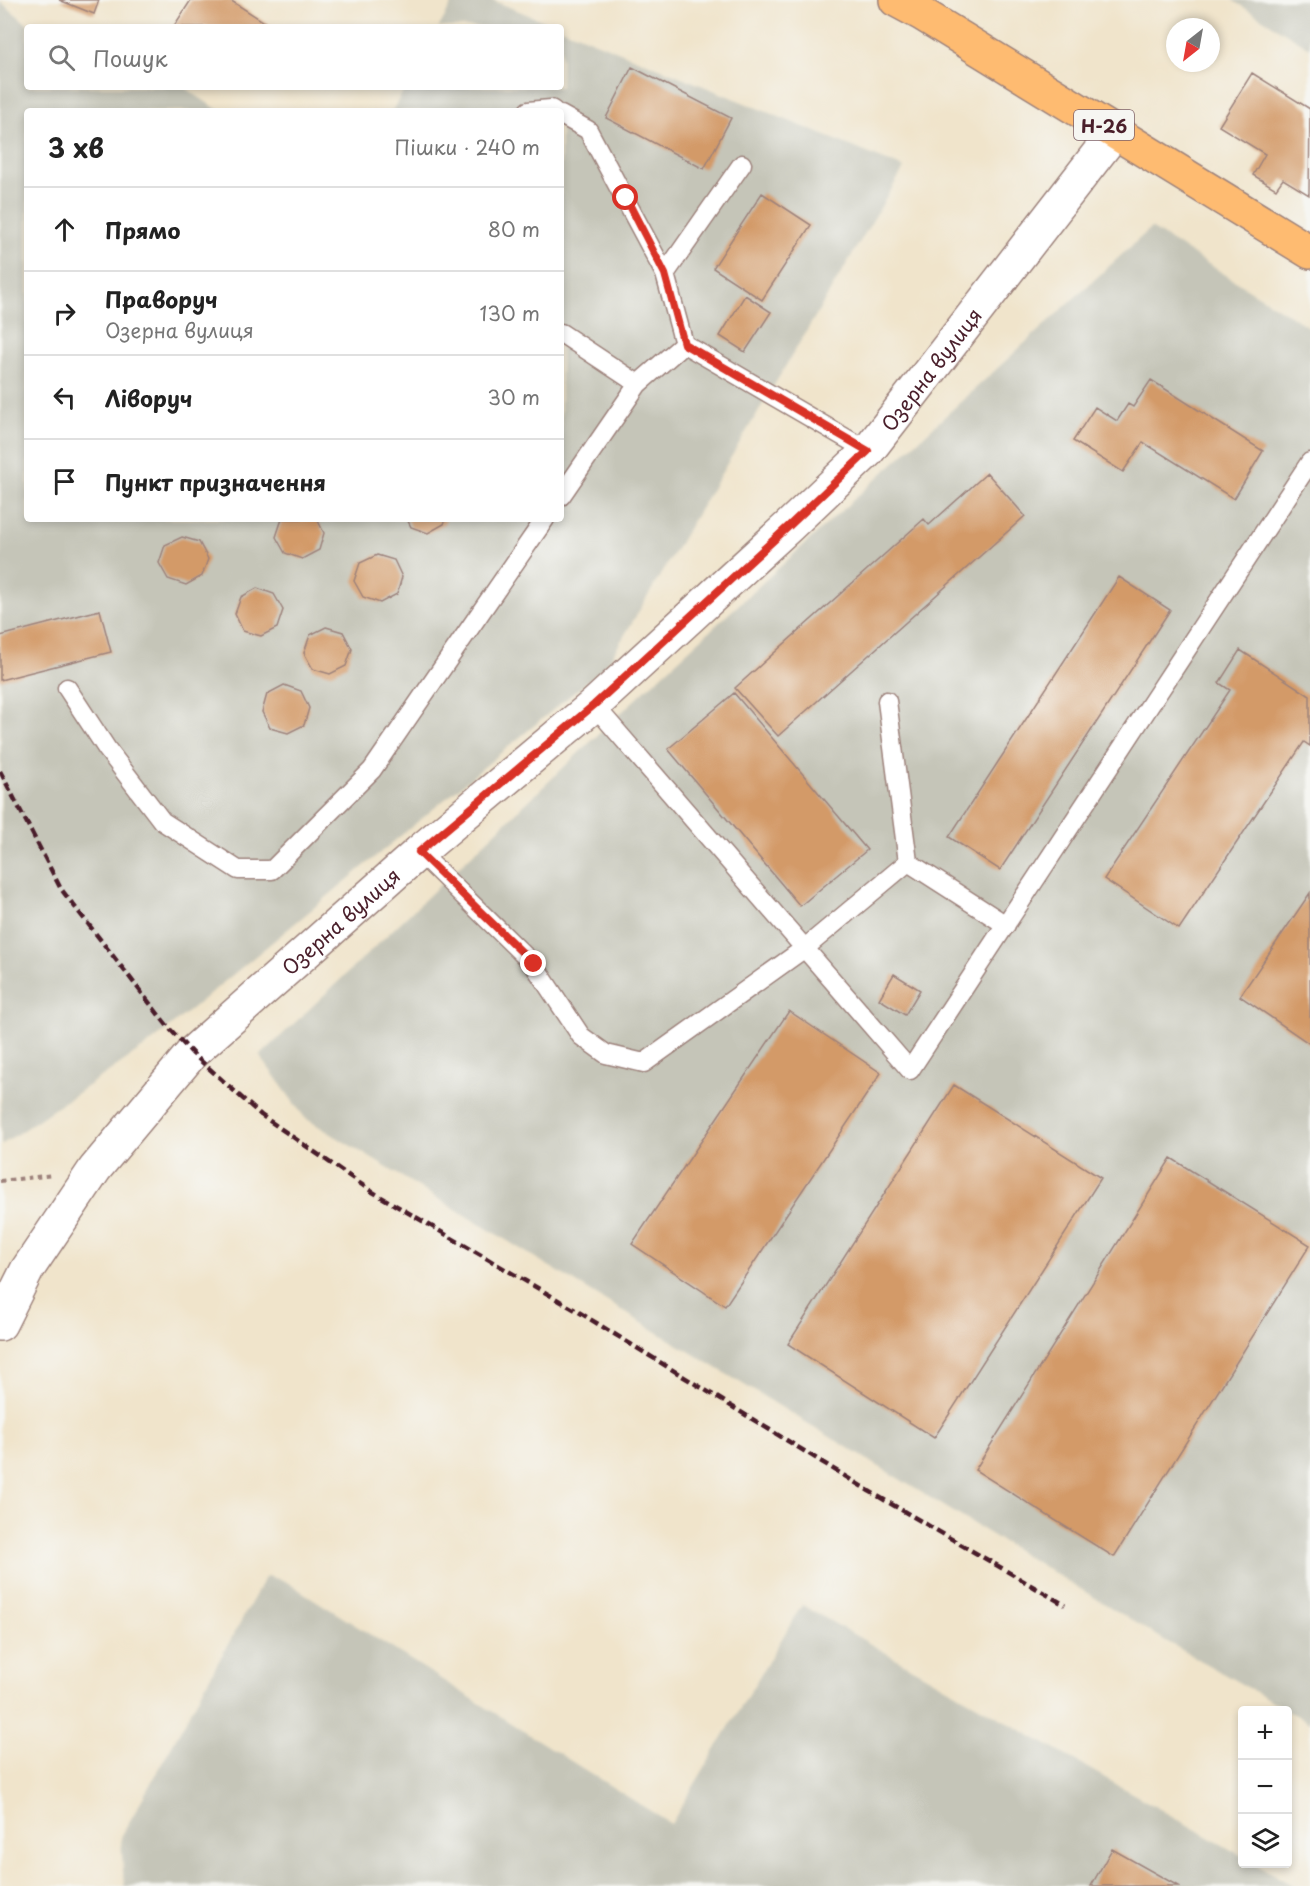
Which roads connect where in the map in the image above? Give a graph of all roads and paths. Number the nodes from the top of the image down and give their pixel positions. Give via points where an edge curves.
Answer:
1 (896, 0) edge
2 (564, 117) edge
3 (1115, 132) junction
4 (742, 164) dead end
5 (1310, 252) edge
6 (665, 274) junction
7 (564, 335) edge
8 (684, 344) junction
9 (638, 384) junction
10 (868, 451) junction
11 (1310, 462) edge
12 (564, 492) edge
13 (543, 522) edge
14 (67, 688) dead end
15 (887, 701) dead end
16 (594, 705) junction
17 (419, 852) junction
18 (908, 862) junction
19 (1006, 925) junction
20 (805, 948) junction
21 (95, 1169) junction
22 (0, 1181) edge
23 (0, 1324) edge

1 - 3 main road, Н-26
2 - 6 lane via 588,130
3 - 5 main road, Н-26
3 - 10 street, Озерна вулиця
4 - 6 lane
6 - 8 lane
7 - 9 lane
8 - 9 lane
8 - 10 lane
9 - 12 lane
10 - 16 street, Озерна вулиця
11 - 19 lane
13 - 14 lane via 372,770 272,870 238,870 162,821
15 - 18 lane
16 - 17 street, Озерна вулиця
16 - 20 lane
17 - 20 lane via 534,964 581,1036 606,1054 644,1063
17 - 21 street, Озерна вулиця via 192,1053
18 - 19 lane
18 - 20 lane
19 - 20 lane via 910,1070
21 - 22 path
21 - 23 street, Озерна вулиця via 27,1270

